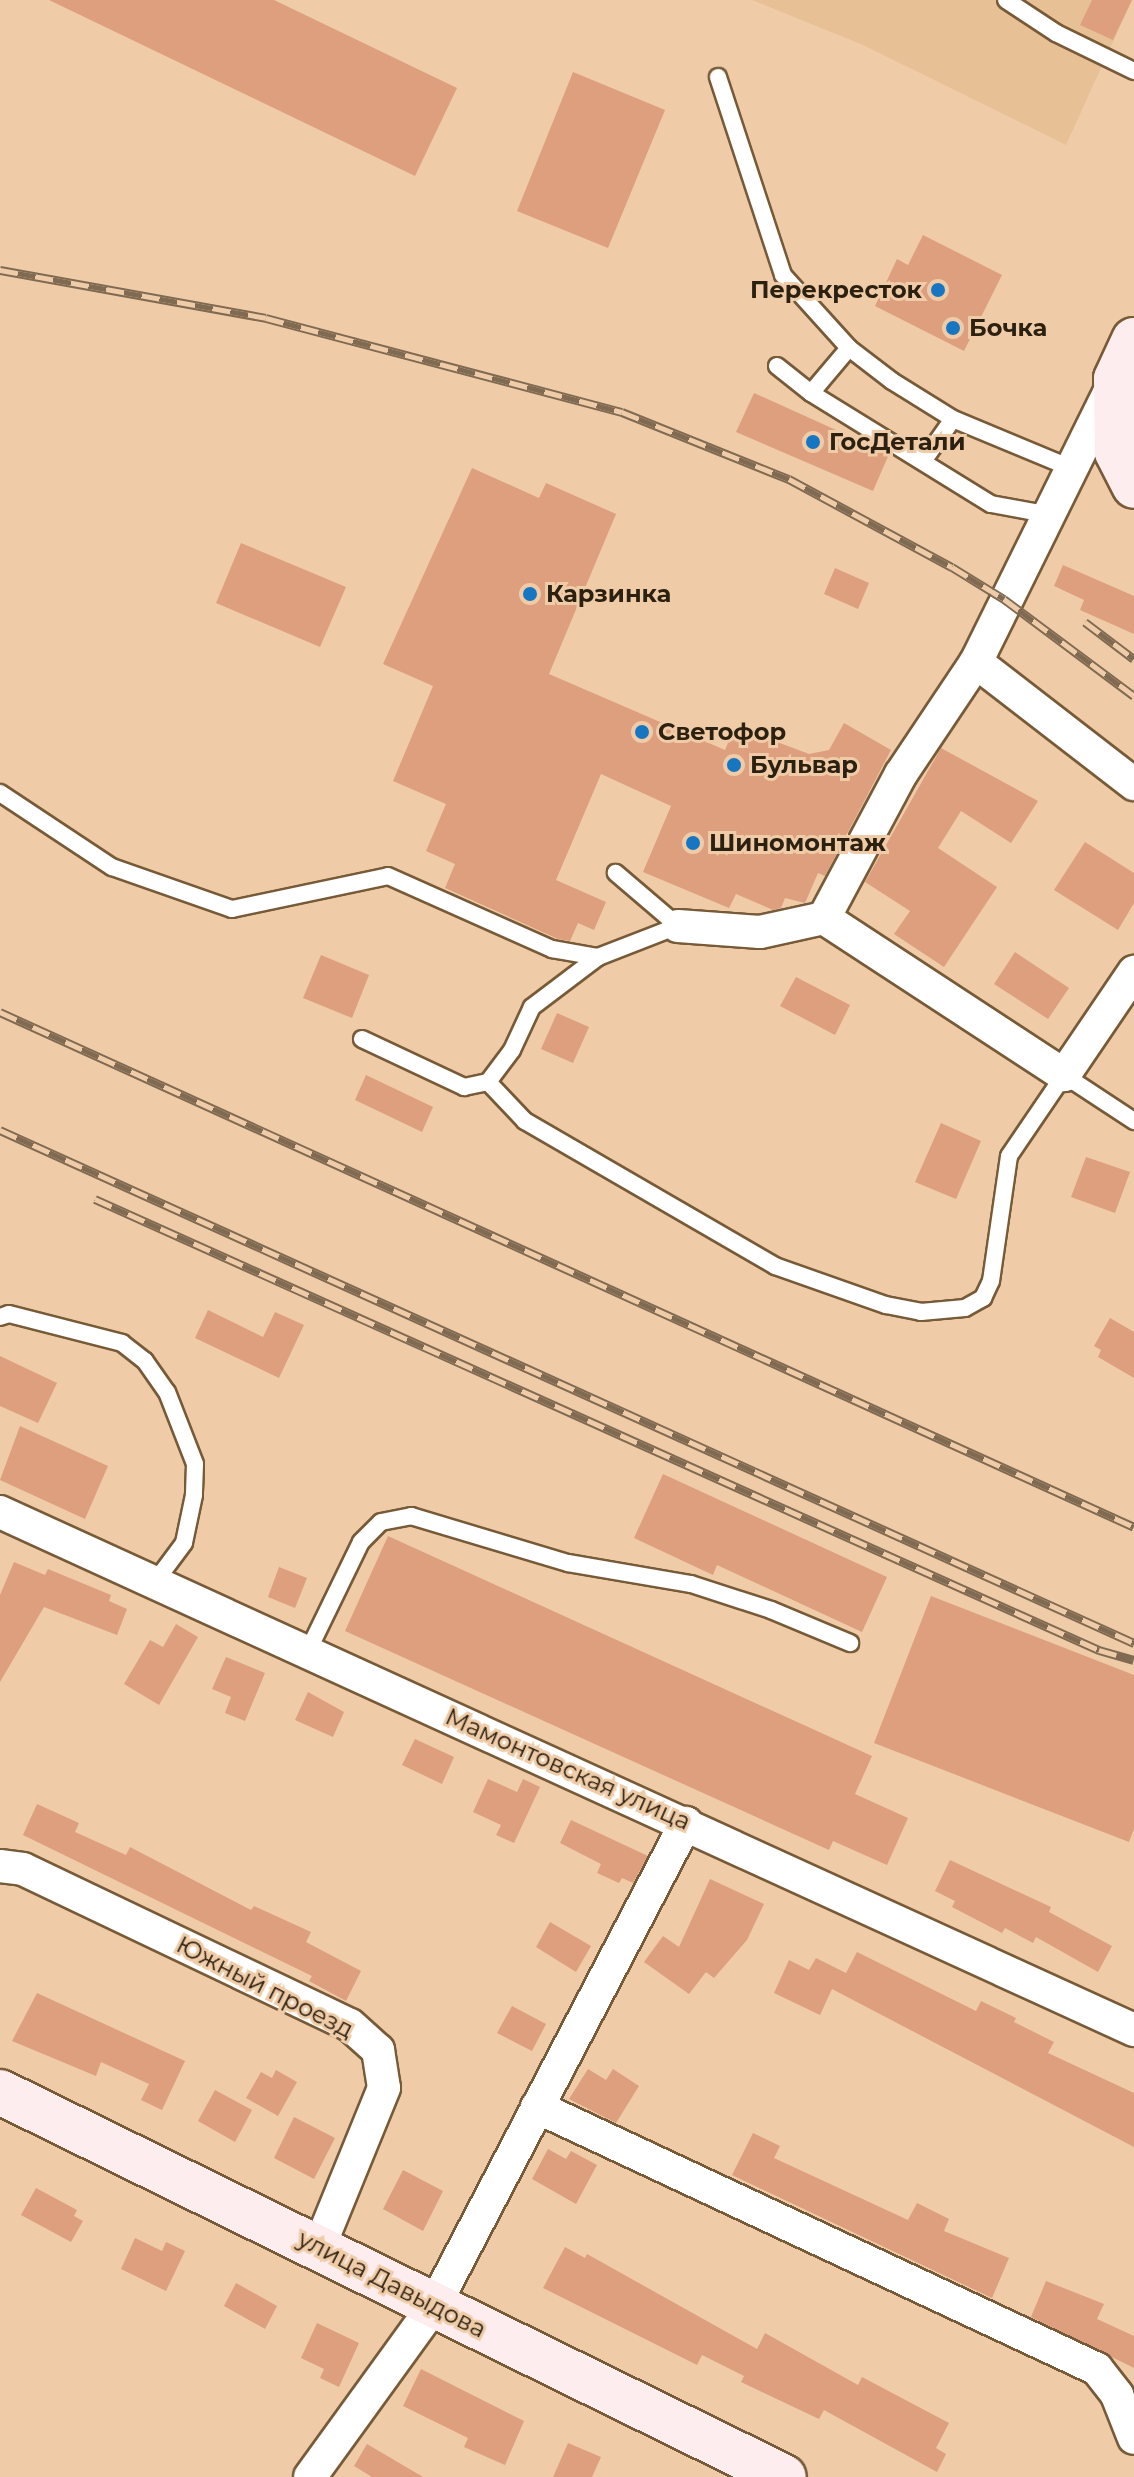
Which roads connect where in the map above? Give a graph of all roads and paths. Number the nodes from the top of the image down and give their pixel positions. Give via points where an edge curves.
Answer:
1 (1006, 0) edge
2 (1134, 71) edge
3 (718, 77) dead end
4 (1134, 340) edge
5 (849, 348) junction
6 (777, 366) dead end
7 (1116, 379) junction
8 (811, 393) junction
9 (953, 419) junction
10 (924, 460) junction
11 (1071, 468) junction
12 (1126, 469) edge
13 (1046, 514) junction
14 (976, 662) junction
15 (1134, 784) edge
16 (0, 793) edge
17 (616, 873) dead end
18 (824, 918) junction
19 (678, 926) junction
20 (598, 957) junction
21 (1134, 972) edge
22 (362, 1039) dead end
23 (1064, 1075) junction
24 (488, 1082) junction
25 (1134, 1121) edge
26 (0, 1317) edge
27 (4, 1522) edge
28 (155, 1582) junction
29 (850, 1643) dead end
30 (308, 1651) junction
31 (686, 1823) junction
32 (0, 1866) edge
33 (1134, 2030) edge
34 (0, 2092) edge
35 (537, 2107) junction
36 (319, 2247) junction
37 (434, 2306) junction
38 (1134, 2438) edge
39 (310, 2477) edge
40 (784, 2477) edge

1 - 2 lane via 1056,33
3 - 5 lane via 783,275
4 - 7 main road
5 - 8 lane
5 - 9 lane
6 - 8 lane
7 - 11 street
7 - 12 main road
8 - 10 lane
9 - 10 lane
9 - 11 lane
10 - 13 lane via 991,504
11 - 13 street
13 - 14 street
14 - 15 street
14 - 18 street via 901,774
16 - 20 lane via 112,867 232,909 388,876 552,949
17 - 19 lane
18 - 19 street via 760,932
18 - 23 street
19 - 20 lane
20 - 24 lane via 532,1007 512,1050
21 - 23 street
22 - 24 lane via 464,1087
23 - 24 lane via 1009,1156 991,1281 983,1298 965,1308 921,1312 775,1266 525,1121
23 - 25 lane
26 - 28 lane via 9,1314 122,1343 145,1361 167,1392 195,1464 194,1495 184,1543
27 - 28 street, Мамонтовская улица
28 - 30 street, Мамонтовская улица
29 - 30 lane via 691,1584 568,1563 411,1516 381,1522 361,1542
30 - 31 street, Мамонтовская улица
31 - 33 street, Мамонтовская улица
31 - 35 street
32 - 36 street, Южный проезд via 23,1869 350,2025 378,2050 384,2088
34 - 36 main road, улица Давыдова
35 - 37 street
35 - 38 street via 1097,2369 1117,2395
36 - 37 main road, улица Давыдова
37 - 39 street
37 - 40 main road, улица Давыдова

